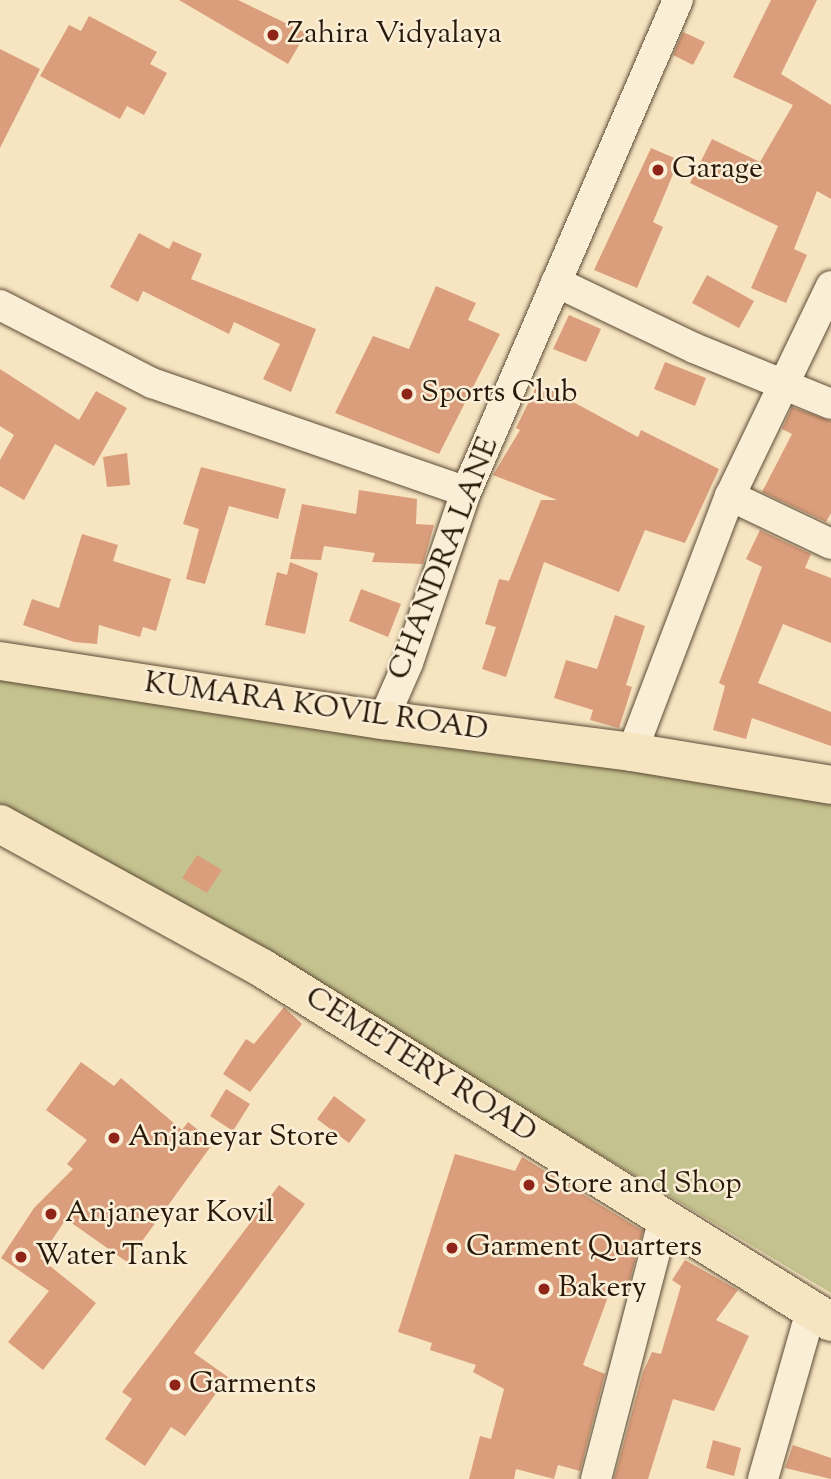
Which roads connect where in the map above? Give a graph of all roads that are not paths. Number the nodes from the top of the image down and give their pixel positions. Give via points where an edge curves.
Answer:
1 (678, 0) edge
2 (556, 282) junction
3 (831, 286) edge
4 (0, 305) edge
5 (786, 382) junction
6 (831, 404) edge
7 (466, 492) junction
8 (730, 496) junction
9 (831, 544) edge
10 (0, 661) edge
11 (383, 720) junction
12 (632, 752) junction
13 (831, 785) edge
14 (0, 824) edge
15 (664, 1218) junction
16 (821, 1316) edge
17 (596, 1479) edge
18 (763, 1479) edge

1 - 2 street, CHANDRA LANE
2 - 5 street via 694,348
2 - 7 street, CHANDRA LANE
3 - 5 street
4 - 7 street via 152,383
5 - 6 street
5 - 8 street
7 - 11 street, CHANDRA LANE via 408,663
8 - 9 street
8 - 12 street
10 - 11 main road, KUMARA KOVIL ROAD
11 - 12 main road, KUMARA KOVIL ROAD
12 - 13 main road, KUMARA KOVIL ROAD
14 - 15 main road, CEMETERY ROAD via 262,968
15 - 16 main road, CEMETERY ROAD
15 - 17 street
16 - 18 street

